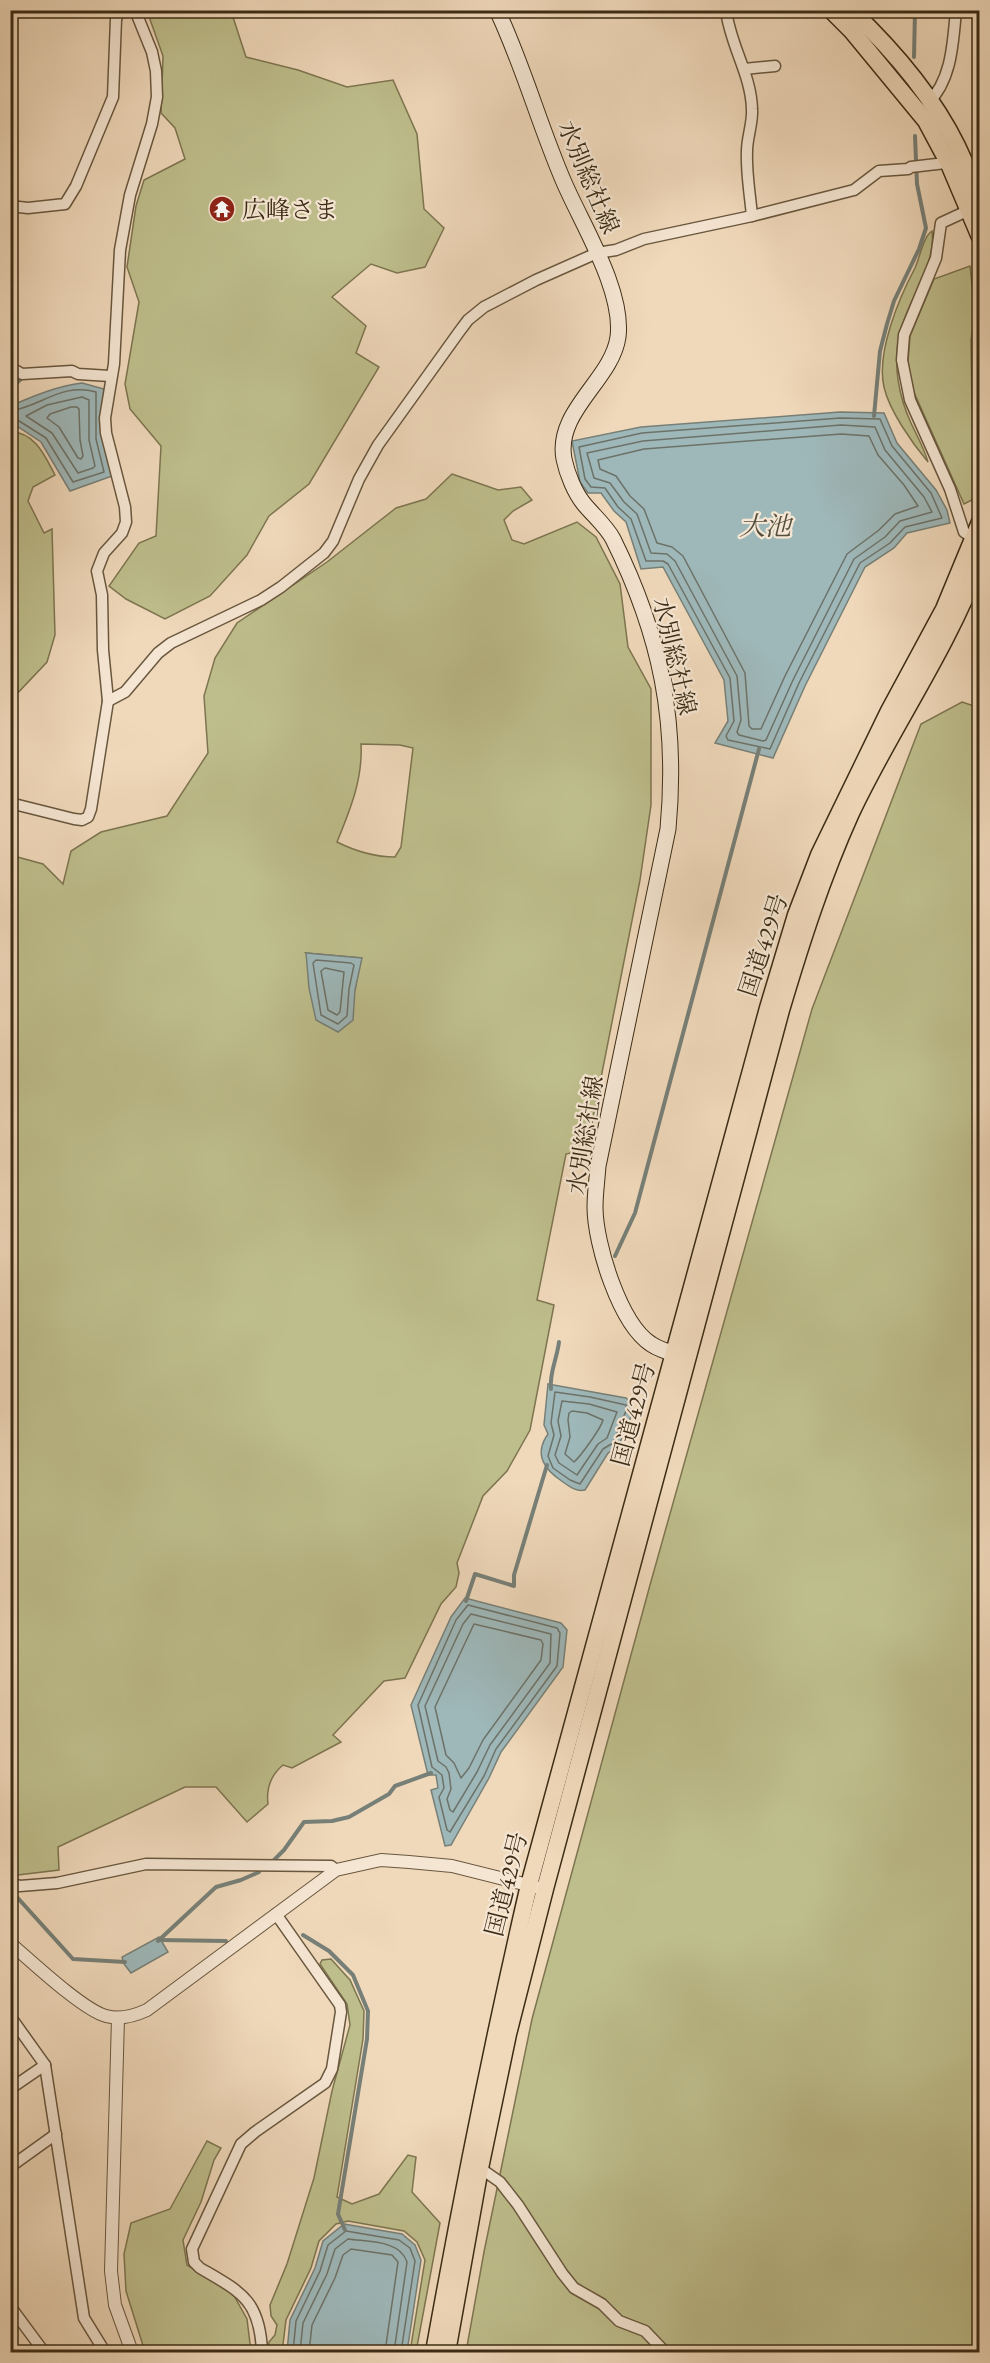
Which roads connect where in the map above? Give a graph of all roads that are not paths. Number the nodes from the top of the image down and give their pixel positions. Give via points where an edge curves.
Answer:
1 (120, 10) edge
2 (135, 10) edge
3 (497, 10) edge
4 (726, 10) edge
5 (831, 10) edge
6 (851, 10) edge
7 (956, 10) edge
8 (775, 66) dead end
9 (744, 69) junction
10 (924, 105) junction
11 (956, 161) junction
12 (976, 204) edge
13 (10, 206) edge
14 (752, 216) junction
15 (980, 237) edge
16 (597, 253) junction
17 (10, 367) edge
18 (110, 376) junction
19 (980, 522) edge
20 (977, 540) edge
21 (980, 561) edge
22 (108, 701) junction
23 (10, 803) edge
24 (682, 1356) junction
25 (336, 1870) junction
26 (10, 1883) edge
27 (537, 1887) junction
28 (276, 1914) junction
29 (10, 1943) edge
30 (10, 2016) edge
31 (118, 2018) junction
32 (45, 2065) junction
33 (10, 2089) edge
34 (56, 2134) junction
35 (10, 2167) edge
36 (480, 2168) junction
37 (10, 2306) edge
38 (44, 2352) edge
39 (105, 2352) edge
40 (132, 2352) edge
41 (262, 2352) edge
42 (434, 2352) edge
43 (447, 2352) edge
44 (665, 2352) edge

1 - 13 street via 116,19 113,97 76,186 65,204
2 - 18 street via 152,52 157,97 122,226 114,364
3 - 16 main road, 水別総社線 via 562,179
4 - 9 street
5 - 10 highway
6 - 10 highway via 906,69
7 - 10 street via 948,68 940,87
8 - 9 street
9 - 14 street via 753,110 747,148
10 - 11 highway via 957,145
11 - 12 highway
11 - 14 street via 879,171 854,190
12 - 15 highway
12 - 20 street via 941,223 936,258 904,335 902,360 910,400 950,489 964,532
14 - 16 street via 644,238
16 - 22 street via 484,307 468,320 378,445 324,553 261,600 171,643 125,692
16 - 24 main road, 水別総社線 via 617,310 617,340 572,416 564,441 564,457 582,502 610,534 649,625 665,689 671,791 668,829 598,1166 595,1209 612,1285 624,1312 651,1344
17 - 18 street via 22,374 72,371
18 - 22 street via 106,433 126,522 104,553 97,571
19 - 20 highway, 国道429号
20 - 24 highway, 国道429号 via 835,820 796,915 768,1008
21 - 24 highway, 国道429号 via 851,813 808,920
22 - 23 street via 88,816 74,819
24 - 27 highway, 国道429号
25 - 26 street via 330,1866 146,1864 57,1883
25 - 27 street via 381,1860 409,1862 452,1866
25 - 28 street
27 - 36 highway, 国道429号
27 - 42 highway, 国道429号 via 484,2085
28 - 31 street via 147,2010
28 - 41 street via 340,2005 332,2069 325,2083 241,2144 192,2249 194,2262 200,2268 246,2298 260,2329
29 - 31 street via 88,2008
30 - 32 street
31 - 40 street via 111,2271 116,2305
32 - 33 street
32 - 34 street
34 - 35 street
34 - 39 street via 84,2318
36 - 43 highway, 国道429号
36 - 44 street via 500,2182 512,2197 574,2288 602,2304 619,2321 645,2331
37 - 38 street

